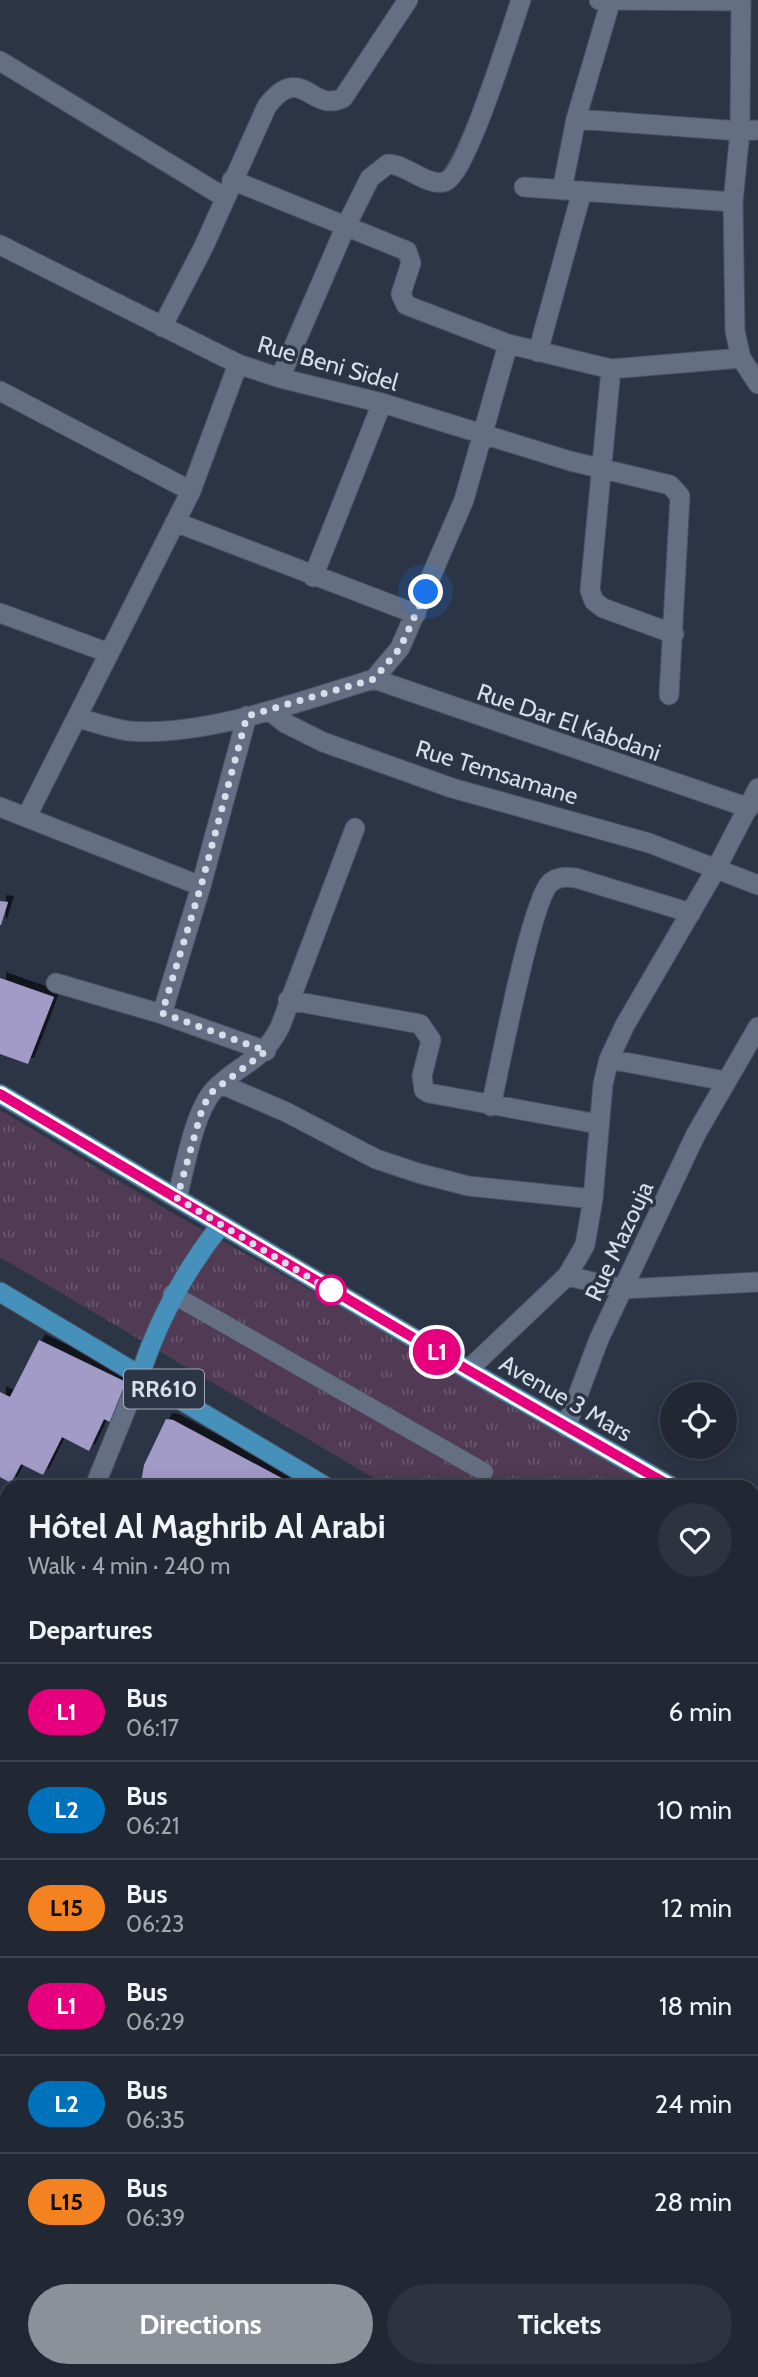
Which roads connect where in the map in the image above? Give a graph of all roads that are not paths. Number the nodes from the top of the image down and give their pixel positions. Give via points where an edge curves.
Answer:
1 (408, 0) edge
2 (521, 0) edge
3 (598, 0) edge
4 (611, 0) edge
5 (741, 1) edge
6 (0, 61) edge
7 (576, 119) junction
8 (749, 131) edge
9 (524, 187) dead end
10 (228, 188) junction
11 (572, 190) junction
12 (733, 202) junction
13 (345, 228) junction
14 (0, 245) edge
15 (162, 327) junction
16 (508, 344) junction
17 (538, 352) junction
18 (741, 358) junction
19 (238, 364) junction
20 (611, 369) junction
21 (280, 379) junction
22 (758, 384) edge
23 (0, 391) edge
24 (382, 403) junction
25 (484, 436) junction
26 (600, 468) junction
27 (191, 491) junction
28 (175, 522) junction
29 (313, 577) junction
30 (0, 613) edge
31 (416, 614) junction
32 (674, 634) junction
33 (109, 653) junction
34 (374, 679) junction
35 (669, 695) dead end
36 (270, 711) junction
37 (247, 716) junction
38 (77, 718) junction
39 (758, 788) edge
40 (0, 807) edge
41 (749, 808) junction
42 (27, 816) junction
43 (355, 828) dead end
44 (716, 869) junction
45 (758, 885) edge
46 (201, 886) junction
47 (691, 914) junction
48 (55, 984) dead end
49 (288, 1000) junction
50 (162, 1013) junction
51 (758, 1027) edge
52 (266, 1051) junction
53 (609, 1059) junction
54 (725, 1080) junction
55 (221, 1084) junction
56 (0, 1094) edge
57 (491, 1106) junction
58 (598, 1124) junction
59 (177, 1198) junction
60 (593, 1199) junction
61 (222, 1224) junction
62 (567, 1276) junction
63 (758, 1282) edge
64 (624, 1289) junction
65 (0, 1292) edge
66 (172, 1294) junction
67 (468, 1370) junction
68 (140, 1375) junction
69 (566, 1427) junction
70 (484, 1472) dead end
71 (97, 1480) edge
72 (315, 1480) edge
73 (660, 1480) edge

1 - 10 street via 343,98 321,99 291,86 273,99
2 - 13 street via 452,179 438,182 394,164 382,166 370,178
3 - 4 street
4 - 5 street
4 - 7 street
5 - 8 street
6 - 10 street
7 - 8 street
7 - 11 street
8 - 12 street
9 - 11 street
10 - 13 street
10 - 15 street
11 - 12 street
11 - 17 street
12 - 18 street via 735,331
13 - 16 street via 407,251 411,264 401,294 406,305
13 - 21 street
14 - 15 street, Rue Beni Sidel
15 - 19 street, Rue Beni Sidel
16 - 17 street
16 - 25 street
17 - 20 street
18 - 20 street
18 - 22 street
19 - 21 street, Rue Beni Sidel
19 - 27 street
20 - 26 street
21 - 24 street, Rue Beni Sidel
23 - 27 street
24 - 25 street, Rue Beni Sidel
24 - 29 street
25 - 26 street, Rue Beni Sidel
25 - 31 street via 464,500
26 - 32 street via 589,580 594,601
26 - 32 street, Rue Beni Sidel via 662,482 680,496
27 - 28 street
28 - 29 street
28 - 33 street
29 - 31 street
30 - 33 street
31 - 34 street via 393,660
32 - 35 street
33 - 38 street
34 - 36 street
34 - 41 street, Rue Dar El Kabdani
36 - 37 street
36 - 44 street, Rue Temsamane via 324,742 452,788 649,843
37 - 38 street via 149,732
37 - 46 street
38 - 42 street
39 - 41 street
40 - 42 street
41 - 44 street
42 - 46 street
43 - 49 street
44 - 45 street, Rue Temsamane
44 - 47 street
46 - 50 street
47 - 53 street
47 - 57 street via 576,878 554,881 542,899 523,966
48 - 50 street
49 - 52 street
49 - 57 street via 420,1024 431,1040 422,1076 424,1090
50 - 52 street
51 - 54 street, Rue Mazouja
52 - 55 street
53 - 54 street
53 - 58 street
54 - 64 street, Rue Mazouja
55 - 59 street via 203,1106
55 - 60 street via 376,1159 418,1173 468,1185
56 - 59 main road, Avenue 3 Mars
57 - 58 street
58 - 60 street
59 - 61 main road, Avenue 3 Mars
60 - 62 street via 585,1245
61 - 66 main road
61 - 67 main road, Avenue 3 Mars
62 - 64 street
62 - 67 street
63 - 64 street
64 - 69 street, Rue Mazouja via 599,1339
65 - 68 main road, RR610
66 - 68 main road
66 - 70 lane
67 - 69 main road, Avenue 3 Mars
68 - 71 street
68 - 72 main road, RR610
69 - 73 main road, Avenue 3 Mars

